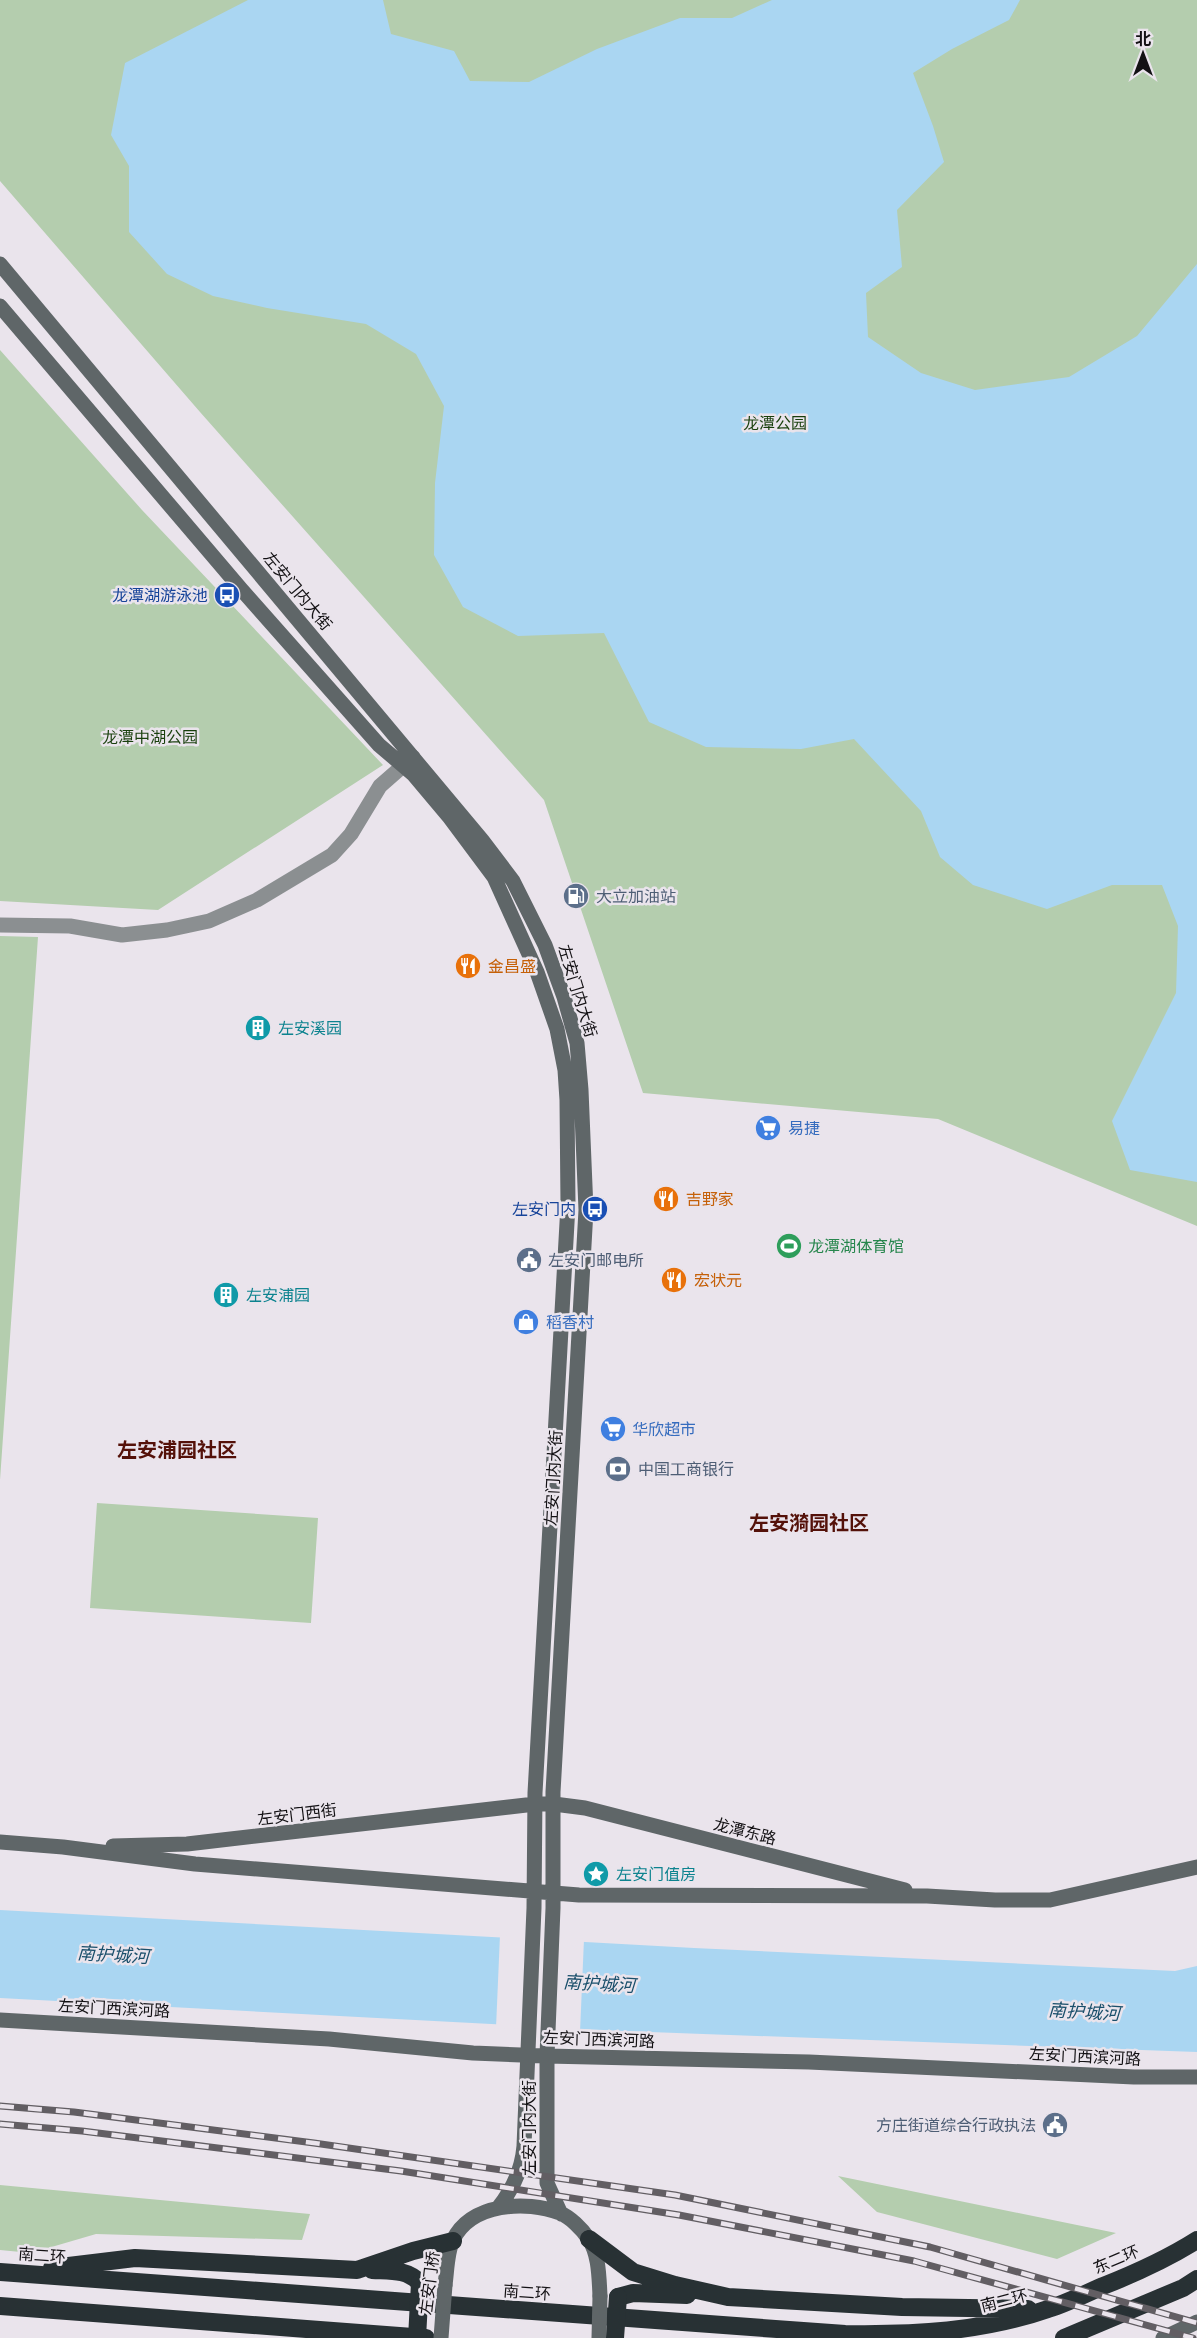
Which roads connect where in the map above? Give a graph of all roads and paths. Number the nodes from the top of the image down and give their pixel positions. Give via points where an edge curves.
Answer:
1 (0, 264) edge
2 (0, 306) edge
3 (408, 761) junction
4 (0, 925) edge
5 (535, 1804) junction
6 (554, 1804) junction
7 (0, 1842) edge
8 (63, 1847) junction
9 (1197, 1867) edge
10 (534, 1892) junction
11 (553, 1893) junction
12 (927, 1896) junction
13 (0, 2020) edge
14 (528, 2055) junction
15 (547, 2056) junction
16 (1197, 2077) edge
17 (498, 2208) junction
18 (561, 2214) junction
19 (589, 2239) junction
20 (1197, 2240) edge
21 (453, 2241) junction
22 (357, 2270) junction
23 (5, 2272) edge
24 (1197, 2279) edge
25 (609, 2296) junction
26 (728, 2296) junction
27 (0, 2306) edge
28 (1048, 2309) junction
29 (1197, 2322) edge
30 (417, 2338) edge
31 (426, 2338) edge
32 (441, 2338) edge
33 (599, 2338) edge
34 (615, 2338) edge
35 (1064, 2338) edge
36 (1163, 2338) edge

1 - 3 street, 左安门内大街
2 - 3 street, 左安门内大街 via 240,589 379,745
3 - 4 street via 380,786 351,834 332,855 257,900 209,921 122,935 70,926
3 - 5 street, 左安门内大街 via 494,877 537,972 557,1029 565,1070 568,1205
3 - 6 street, 左安门内大街 via 513,881 545,945 577,1043 586,1210
5 - 6 street, 左安门西街
5 - 8 street, 左安门西街 via 188,1844
5 - 10 street, 左安门内大街
6 - 11 street, 左安门内大街
6 - 12 street, 龙潭东路 via 585,1808
7 - 8 street, 左安门西街
8 - 10 street, 左安门西街 via 195,1864
9 - 12 street, 龙潭东路 via 1050,1900
10 - 11 street, 左安门西街
10 - 14 street, 左安门内大街
11 - 12 street, 龙潭东路
11 - 15 street, 左安门内大街
13 - 14 street, 左安门西滨河路
14 - 15 street, 左安门西滨河路
14 - 17 street, 左安门内大街 via 522,2164 508,2196
15 - 16 street, 左安门西滨河路
15 - 18 street, 左安门内大街 via 547,2183
17 - 18 street, 左安门桥 via 526,2206
17 - 21 street, 左安门桥 via 466,2222
18 - 19 street, 左安门桥
19 - 25 street, 左安门桥
19 - 26 highway via 633,2272
20 - 28 highway, 东二环 via 1167,2259
21 - 22 highway
21 - 32 street, 左安门桥, bridge
22 - 23 highway via 135,2258
22 - 30 highway, bridge via 399,2271 412,2274 420,2283
23 - 28 highway, 南二环 via 845,2334 950,2331 1000,2323
24 - 35 highway
25 - 26 highway
25 - 33 street, 左安门桥, bridge
25 - 34 highway, bridge
26 - 28 highway via 902,2307
27 - 31 highway
29 - 36 street

